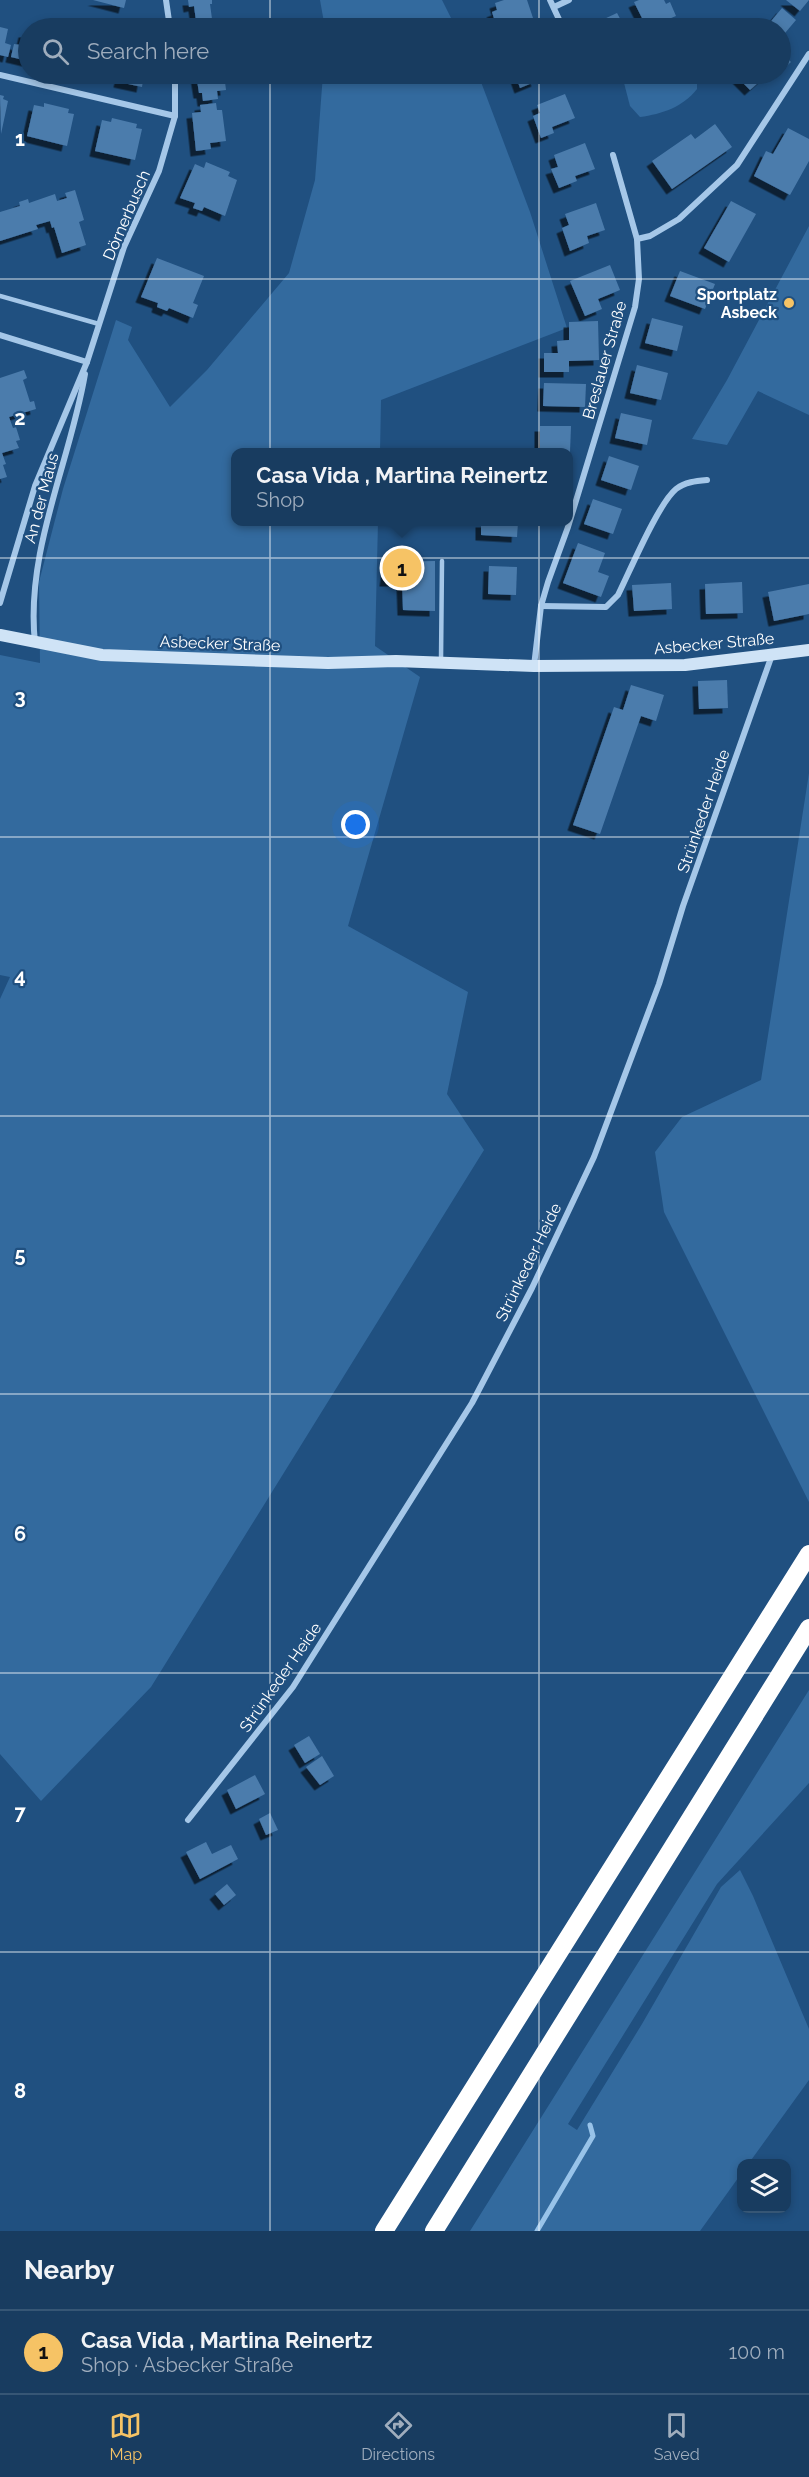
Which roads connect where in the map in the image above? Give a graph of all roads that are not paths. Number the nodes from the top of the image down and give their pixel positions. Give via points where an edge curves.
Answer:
1 (166, 0) edge
2 (569, 0) edge
3 (552, 3) edge
4 (169, 18) edge
5 (559, 18) edge
6 (809, 54) edge
7 (0, 75) edge
8 (18, 79) edge
9 (791, 82) edge
10 (38, 84) edge
11 (175, 84) edge
12 (790, 84) edge
13 (175, 116) junction
14 (613, 155) dead end
15 (637, 239) junction
16 (0, 296) edge
17 (99, 324) junction
18 (0, 335) edge
19 (87, 362) junction
20 (707, 480) dead end
21 (573, 505) edge
22 (566, 526) edge
23 (442, 561) dead end
24 (0, 603) edge
25 (541, 606) junction
26 (0, 635) edge
27 (35, 644) junction
28 (809, 650) edge
29 (772, 655) junction
30 (441, 663) junction
31 (534, 666) junction
32 (809, 1554) edge
33 (809, 1628) edge
34 (188, 1820) dead end
35 (384, 2231) edge
36 (434, 2231) edge

1 - 4 street
2 - 3 street
3 - 5 street
6 - 9 street
7 - 8 street
10 - 13 street
11 - 13 street, Dörnerbusch
12 - 15 street via 737,165 679,219
13 - 17 street, Dörnerbusch via 159,171 124,247
14 - 15 street, Breslauer Straße
15 - 21 street, Breslauer Straße via 639,279 635,308
16 - 17 lane
17 - 19 street, An der Maus
18 - 19 street
19 - 24 street, An der Maus via 35,486
19 - 27 street, An der Maus via 79,409 41,546 34,595
20 - 25 street via 692,481 670,495 610,605
22 - 25 street, Breslauer Straße
23 - 30 lane
25 - 31 street, Breslauer Straße
26 - 27 main road, Asbecker Straße
27 - 30 main road, Asbecker Straße via 102,655
28 - 29 main road, Asbecker Straße
29 - 31 main road, Asbecker Straße via 685,665
29 - 34 street, Strünkeder Heide via 659,984 594,1157 532,1288 472,1403 312,1658
30 - 31 main road, Asbecker Straße
32 - 35 highway
33 - 36 highway

